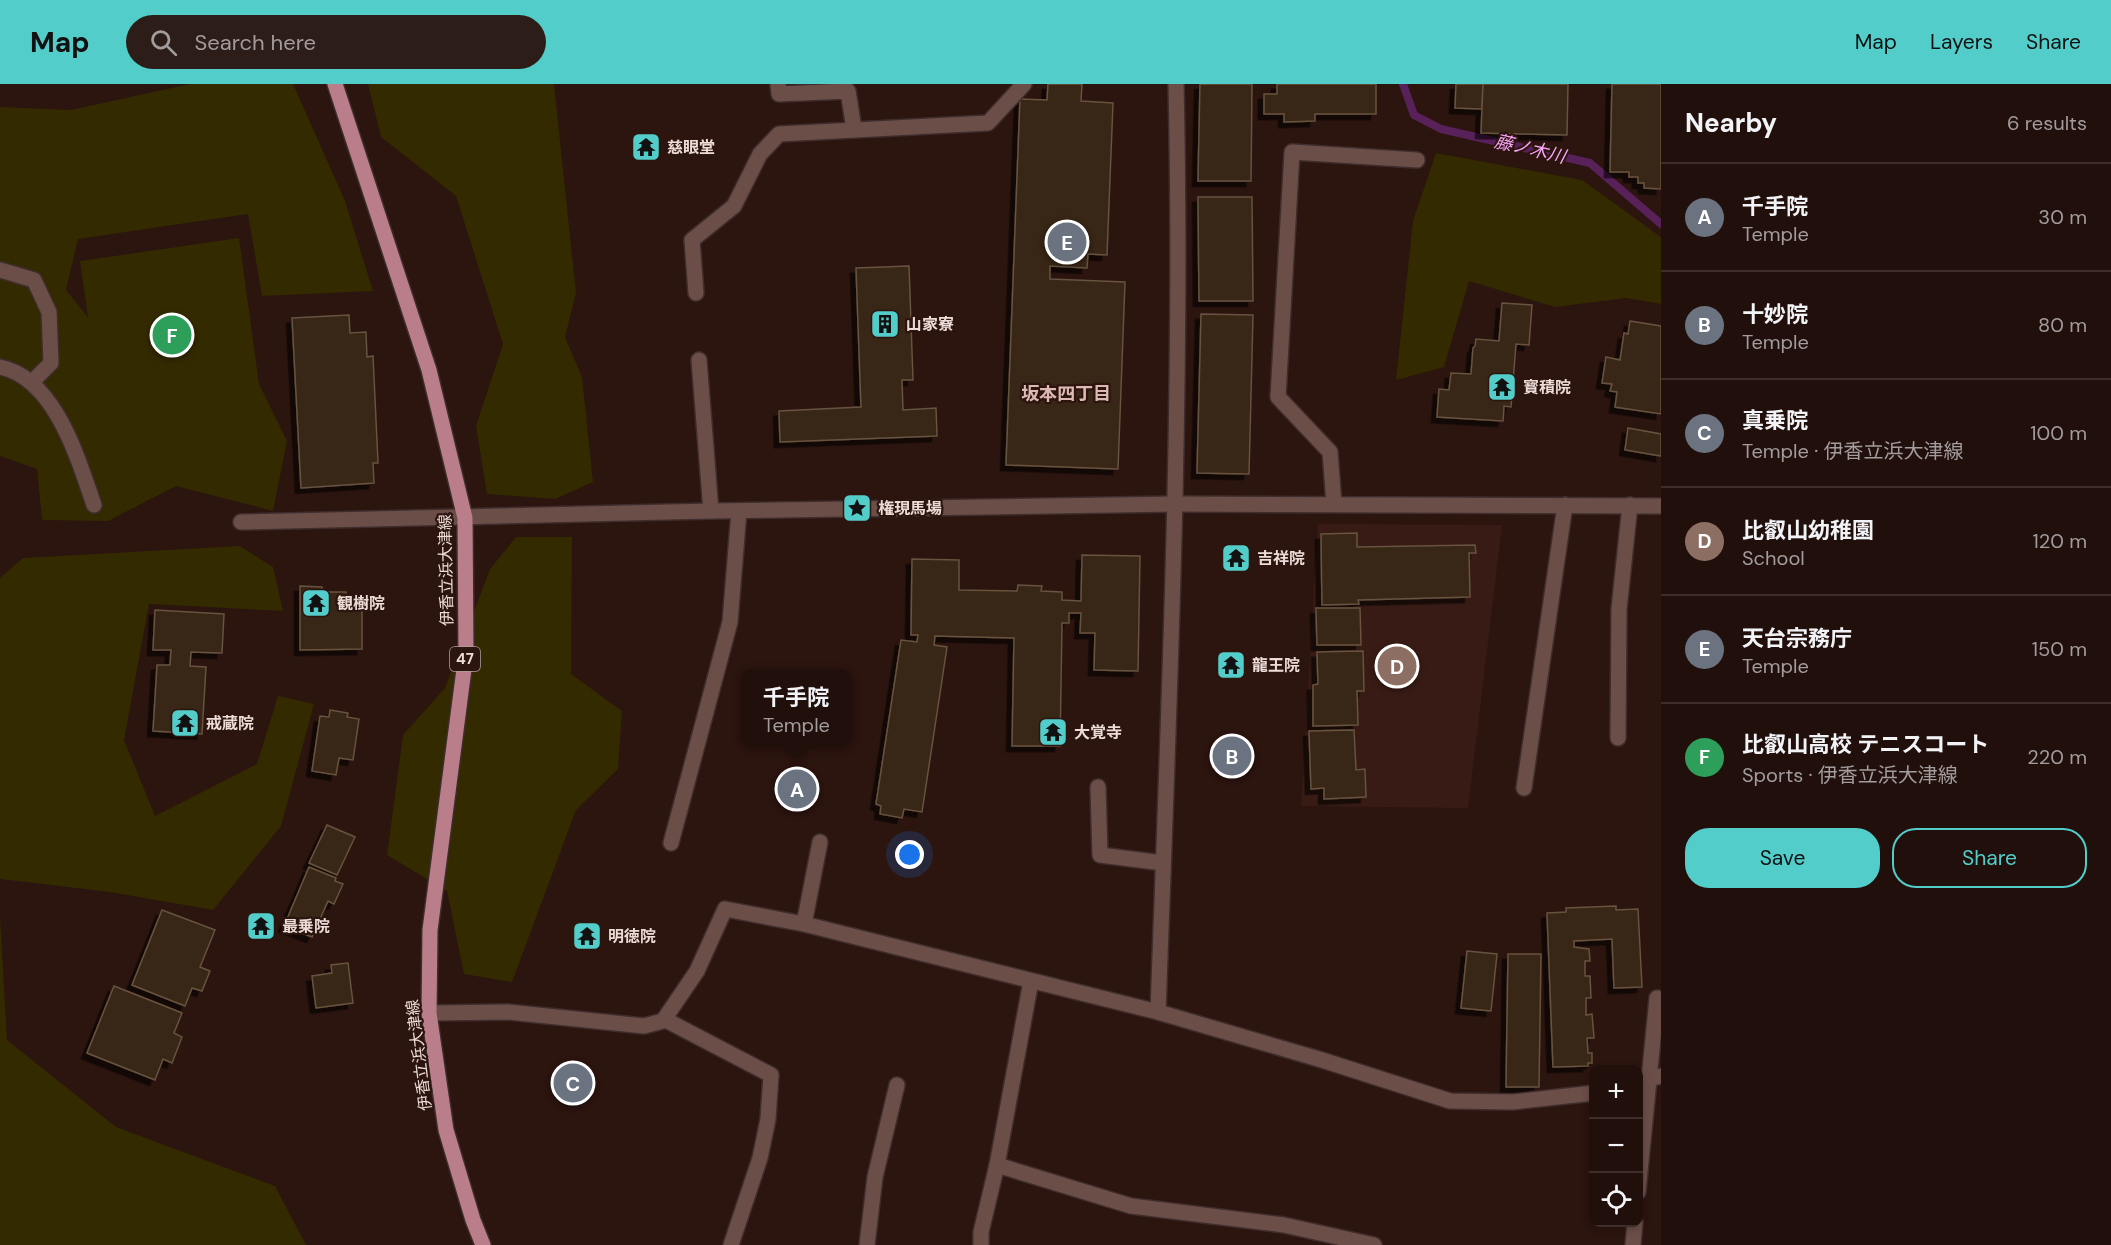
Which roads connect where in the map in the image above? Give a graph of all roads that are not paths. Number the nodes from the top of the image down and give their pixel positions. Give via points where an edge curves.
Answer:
1 (335, 84) edge
2 (778, 84) edge
3 (1024, 84) edge
4 (1176, 84) edge
5 (854, 129) junction
6 (1417, 159) dead end
7 (0, 270) edge
8 (696, 293) dead end
9 (699, 360) dead end
10 (0, 367) edge
11 (32, 382) junction
12 (1176, 504) junction
13 (1334, 504) junction
14 (94, 505) dead end
15 (1565, 505) junction
16 (1630, 505) junction
17 (1661, 506) edge
18 (711, 511) junction
19 (739, 511) junction
20 (465, 518) junction
21 (241, 522) dead end
22 (1618, 738) dead end
23 (1098, 787) dead end
24 (1524, 788) dead end
25 (820, 842) dead end
26 (671, 843) dead end
27 (1164, 863) junction
28 (804, 924) junction
29 (1031, 981) junction
30 (1657, 998) dead end
31 (1158, 1012) junction
32 (429, 1013) junction
33 (664, 1019) junction
34 (1650, 1078) edge
35 (897, 1085) dead end
36 (1589, 1093) edge
37 (997, 1165) junction
38 (1640, 1173) edge
39 (1635, 1227) edge
40 (483, 1245) edge
41 (731, 1245) edge
42 (867, 1245) edge
43 (981, 1245) edge
44 (1374, 1245) edge
45 (1633, 1245) edge

1 - 20 main road, 伊香立浜大津線 / 47 via 429,370
2 - 5 street via 779,94 848,91
3 - 5 street via 988,123
4 - 12 street
5 - 8 street via 779,134 760,153 734,206 692,240
6 - 13 street via 1292,152 1278,397 1330,452
7 - 11 street via 34,280 49,312 51,363
9 - 18 street
10 - 11 street
11 - 14 street via 73,445
12 - 13 street
12 - 19 street
12 - 27 street
13 - 15 street
15 - 16 street
15 - 24 street
16 - 17 street
16 - 22 street via 1619,609
18 - 19 street
18 - 20 street
19 - 26 street via 730,622
20 - 21 street
20 - 32 main road, 伊香立浜大津線 / 47 via 466,654 430,930
23 - 27 street via 1100,855
25 - 28 street
27 - 31 street
28 - 29 street
28 - 33 street via 725,909 697,971
29 - 31 street
29 - 37 street
30 - 34 street
31 - 36 street via 1450,1101 1513,1102
32 - 33 street via 508,1012 644,1026
32 - 40 main road, 伊香立浜大津線 / 47 via 446,1130
33 - 41 street via 771,1075 760,1158
34 - 38 street
35 - 42 street via 875,1177
37 - 43 street
37 - 44 street via 1131,1206 1284,1225
39 - 45 street

